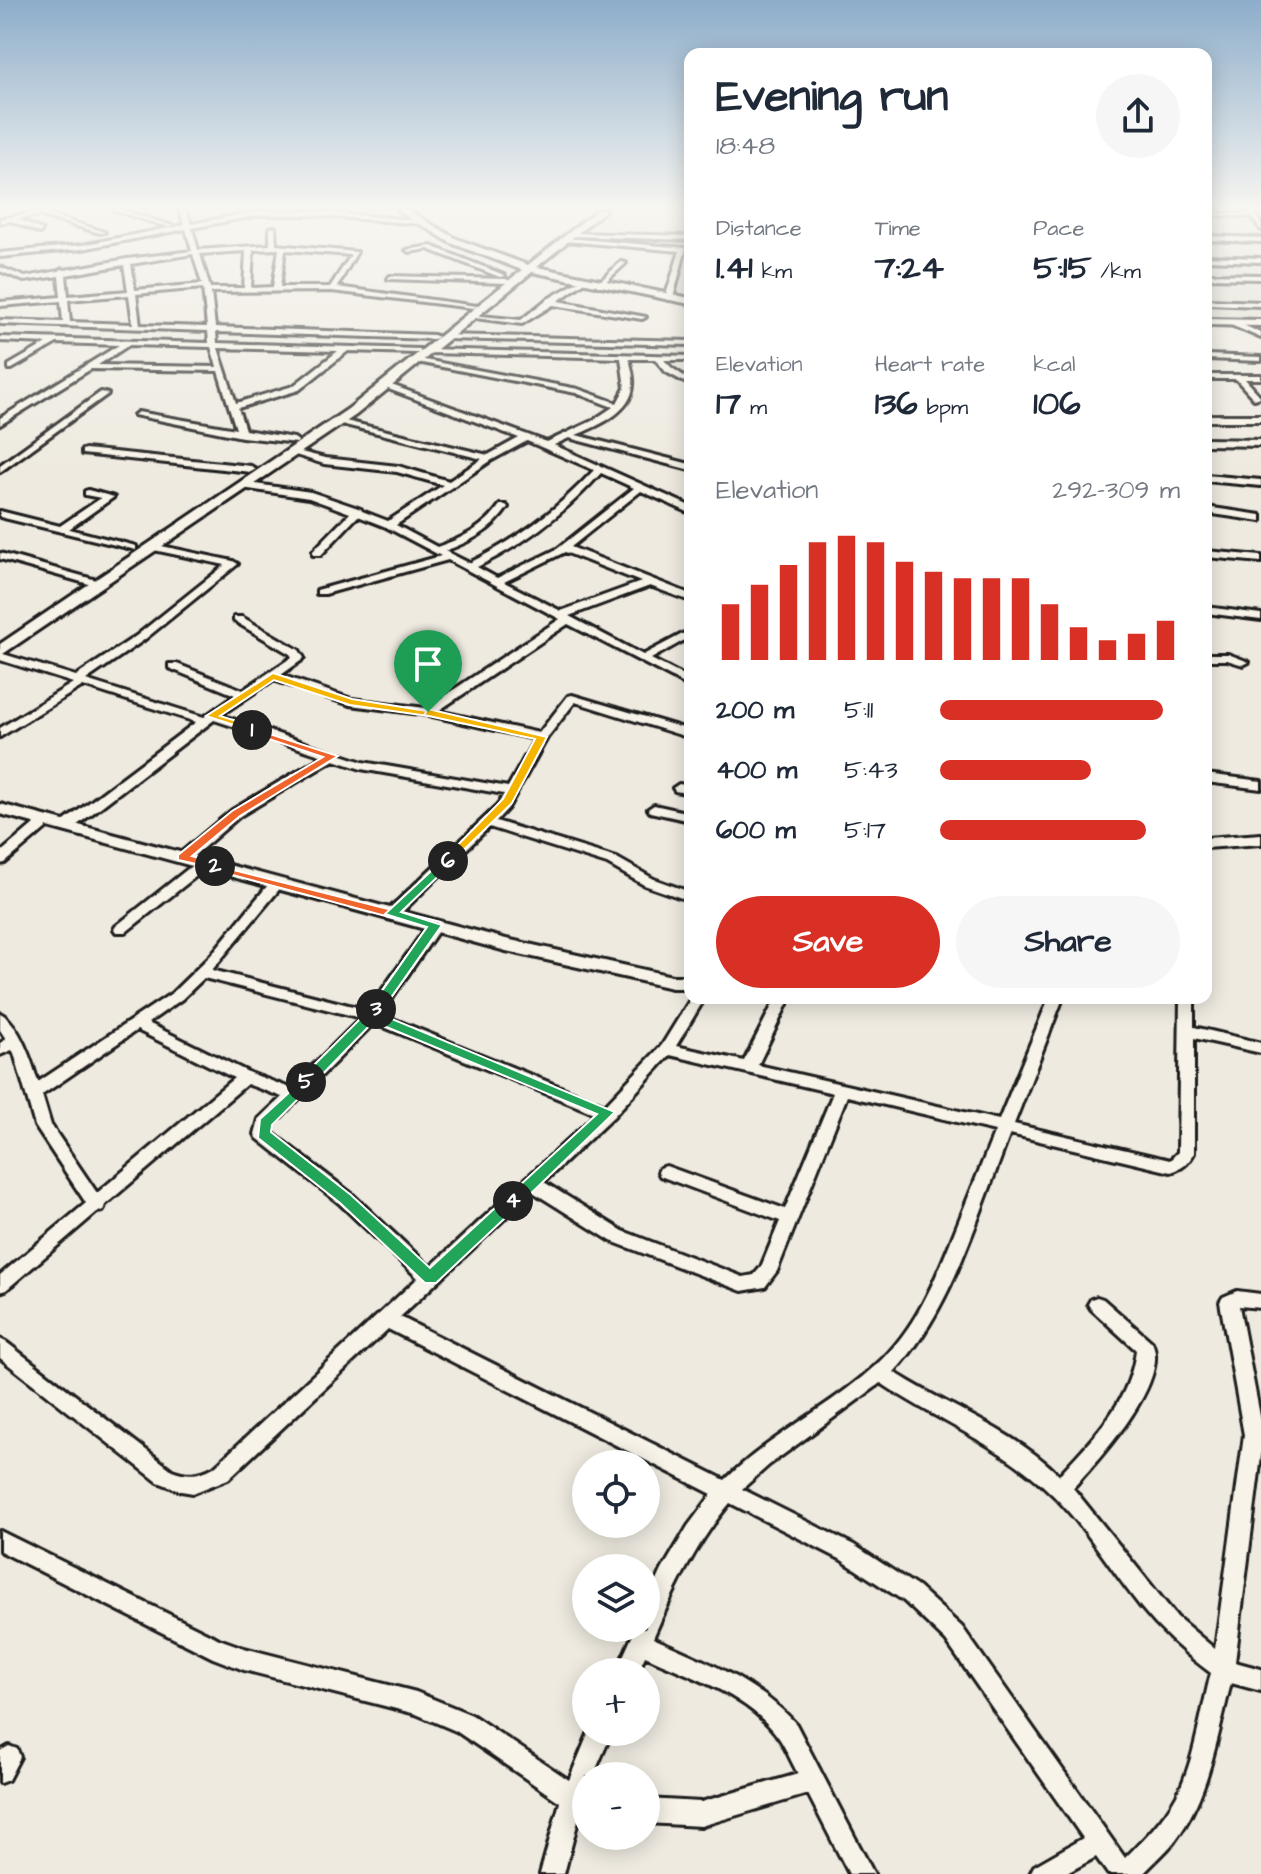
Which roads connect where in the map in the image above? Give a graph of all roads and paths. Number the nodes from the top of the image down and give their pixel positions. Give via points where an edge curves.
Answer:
1 (74, 297) edge
2 (133, 297) edge
3 (207, 297) edge
4 (407, 297) edge
5 (487, 297) edge
6 (489, 297) edge
7 (556, 297) edge
8 (67, 298) junction
9 (412, 298) joint
10 (669, 298) edge
11 (684, 300) edge
12 (549, 302) junction
13 (1212, 302) edge
14 (0, 304) edge
15 (1261, 304) edge
16 (472, 311) junction
17 (642, 317) dead end
18 (0, 322) edge
19 (1212, 322) edge
20 (1234, 323) junction
21 (1261, 323) edge
22 (67, 325) junction
23 (137, 327) junction
24 (213, 328) junction
25 (1261, 336) edge
26 (440, 337) junction
27 (0, 339) edge
28 (58, 340) junction
29 (130, 342) junction
30 (213, 343) junction
31 (684, 343) edge
32 (347, 348) junction
33 (1212, 352) edge
34 (421, 354) junction
35 (624, 356) junction
36 (657, 357) junction
37 (1212, 357) edge
38 (684, 358) edge
39 (1222, 358) junction
40 (1261, 359) edge
41 (12, 367) dead end
42 (91, 367) junction
43 (220, 369) junction
44 (1212, 377) edge
45 (1238, 377) junction
46 (1261, 377) edge
47 (684, 379) edge
48 (386, 385) junction
49 (104, 394) dead end
50 (1257, 397) dead end
51 (618, 406) junction
52 (233, 407) junction
53 (138, 415) dead end
54 (1212, 418) edge
55 (1261, 418) edge
56 (0, 422) edge
57 (337, 422) junction
58 (242, 434) junction
59 (566, 435) junction
60 (527, 437) junction
61 (1212, 442) edge
62 (1261, 443) edge
63 (547, 445) junction
64 (293, 446) junction
65 (85, 452) dead end
66 (684, 456) edge
67 (489, 458) junction
68 (670, 462) junction
69 (3, 465) edge
70 (684, 466) edge
71 (251, 469) junction
72 (599, 469) junction
73 (1212, 479) edge
74 (1261, 483) edge
75 (451, 484) junction
76 (242, 485) junction
77 (640, 488) junction
78 (88, 493) dead end
79 (503, 507) dead end
80 (684, 507) edge
81 (358, 511) junction
82 (1212, 511) edge
83 (0, 514) edge
84 (1261, 518) edge
85 (389, 525) junction
86 (62, 529) junction
87 (152, 547) junction
88 (133, 548) junction
89 (565, 548) junction
90 (437, 550) junction
91 (317, 553) dead end
92 (1212, 555) edge
93 (0, 556) edge
94 (449, 557) junction
95 (1261, 559) edge
96 (469, 567) junction
97 (90, 582) junction
98 (496, 582) junction
99 (651, 582) junction
100 (321, 592) dead end
101 (684, 596) edge
102 (1212, 611) edge
103 (1261, 617) edge
104 (562, 618) junction
105 (238, 619) dead end
106 (684, 636) edge
107 (0, 638) edge
108 (0, 653) edge
109 (1212, 657) edge
110 (643, 659) junction
111 (1243, 662) dead end
112 (173, 666) dead end
113 (273, 676) junction
114 (79, 679) junction
115 (684, 681) edge
116 (245, 695) junction
117 (428, 712) junction
118 (208, 719) junction
119 (1, 732) edge
120 (684, 732) edge
121 (542, 737) junction
122 (332, 756) junction
123 (1212, 779) edge
124 (1261, 785) edge
125 (511, 791) junction
126 (0, 809) edge
127 (654, 809) dead end
128 (684, 816) edge
129 (46, 821) junction
130 (486, 822) junction
131 (67, 826) junction
132 (1261, 839) edge
133 (1212, 843) edge
134 (183, 858) junction
135 (0, 860) edge
136 (204, 863) junction
137 (277, 883) junction
138 (684, 895) edge
139 (392, 914) junction
140 (435, 925) junction
141 (121, 929) dead end
142 (203, 973) junction
143 (684, 982) edge
144 (694, 1004) edge
145 (780, 1004) edge
146 (1054, 1004) edge
147 (1187, 1004) edge
148 (372, 1016) junction
149 (0, 1018) edge
150 (135, 1023) junction
151 (1187, 1031) junction
152 (16, 1040) junction
153 (1261, 1048) edge
154 (667, 1049) junction
155 (0, 1050) edge
156 (749, 1067) junction
157 (245, 1077) junction
158 (842, 1089) junction
159 (34, 1093) junction
160 (293, 1095) junction
161 (608, 1112) junction
162 (1004, 1126) junction
163 (666, 1172) dead end
164 (532, 1183) junction
165 (97, 1206) junction
166 (790, 1218) junction
167 (430, 1278) junction
168 (0, 1285) edge
169 (1261, 1301) edge
170 (1097, 1304) dead end
171 (388, 1320) junction
172 (0, 1347) edge
173 (880, 1373) junction
174 (1258, 1436) edge
175 (1060, 1488) junction
176 (726, 1491) junction
177 (0, 1541) edge
178 (640, 1643) junction
179 (633, 1658) edge
180 (1223, 1669) junction
181 (1261, 1680) edge
182 (814, 1781) junction
183 (572, 1792) edge
184 (572, 1811) edge
185 (660, 1812) edge
186 (1100, 1841) junction
187 (552, 1874) edge
188 (862, 1874) edge
189 (1042, 1874) edge
190 (1125, 1874) edge

1 - 8 street
2 - 23 street
3 - 24 street
4 - 9 street
5 - 16 main road
6 - 16 main road
7 - 12 street
8 - 14 street
8 - 22 street
9 - 16 street
10 - 11 main road
12 - 16 street via 519,323
12 - 17 street
13 - 15 street
16 - 26 main road
18 - 22 street
19 - 20 main road
20 - 21 main road
20 - 25 street
22 - 23 street
23 - 24 street
24 - 26 street
24 - 30 street
26 - 31 street
26 - 34 main road
27 - 28 street
28 - 29 street
28 - 41 street
29 - 30 street
29 - 42 street
30 - 32 street
30 - 43 street
32 - 34 street
32 - 52 street via 296,388
33 - 39 street
34 - 35 street
34 - 48 main road
34 - 51 street via 578,391
34 - 64 main road
35 - 36 street
35 - 51 street via 629,388
36 - 38 street
36 - 47 street
37 - 39 street
39 - 40 street
42 - 43 street
42 - 56 street
43 - 52 street
44 - 45 street
45 - 46 street
45 - 50 street
48 - 57 main road
48 - 60 street
49 - 69 street
51 - 59 street
52 - 58 street
53 - 58 street
54 - 55 street
57 - 64 main road
57 - 67 street
58 - 64 street
59 - 63 street
59 - 68 street
60 - 63 street
60 - 67 street
61 - 62 street
63 - 72 street
64 - 71 main road
64 - 75 street via 324,461 398,469
64 - 76 main road
65 - 71 street
66 - 68 street
67 - 75 street
68 - 70 street
71 - 88 main road
72 - 77 street
72 - 96 street via 553,517
73 - 74 street
75 - 85 street
76 - 81 street via 311,495
76 - 87 main road
77 - 80 street
77 - 89 street
78 - 86 street via 109,497
79 - 90 street via 479,532
81 - 85 street
81 - 91 street
82 - 84 street
83 - 86 street
85 - 90 street
86 - 88 street
87 - 97 main road
87 - 114 street via 233,568
88 - 97 main road
89 - 98 street
89 - 99 street
90 - 94 street
92 - 95 street
93 - 97 street
94 - 96 street
94 - 100 street
96 - 98 street
97 - 107 main road
97 - 108 main road
98 - 104 street
99 - 101 street
99 - 104 street
102 - 103 street
104 - 110 street
104 - 117 street
105 - 113 street via 299,655
106 - 110 street
108 - 114 street
109 - 111 street
110 - 115 street
112 - 116 street
113 - 116 street
113 - 117 street via 350,702
114 - 118 street
114 - 119 street via 70,690
116 - 118 street
117 - 121 street
118 - 122 street
118 - 131 street
120 - 121 street via 575,697
121 - 125 street
122 - 125 street via 394,773
122 - 134 street via 236,813
123 - 124 street
125 - 130 street
126 - 129 street
127 - 128 street
129 - 131 street
129 - 135 street
130 - 138 street via 612,861
130 - 139 street
131 - 134 street
132 - 133 street
134 - 136 street
136 - 137 street
136 - 141 street
137 - 139 street
137 - 142 street
139 - 140 street
140 - 143 street
140 - 148 street
142 - 148 street
142 - 150 street
144 - 154 street
145 - 156 street
146 - 162 street
147 - 151 street
148 - 160 street
148 - 161 street
149 - 152 street
150 - 157 street
150 - 159 street
151 - 153 street
151 - 162 street via 1186,1153 1180,1162 1156,1165
152 - 155 street
152 - 159 street
154 - 156 street
154 - 161 street
156 - 158 street
157 - 160 street
157 - 165 street
158 - 162 street
158 - 166 street
159 - 165 street via 43,1126
160 - 167 street via 265,1123 263,1134 346,1199
161 - 164 street
162 - 173 street via 938,1295 911,1339
163 - 166 street
164 - 166 street via 617,1236 742,1284 765,1277
164 - 167 street
165 - 168 street
167 - 171 street
169 - 174 street via 1229,1302
170 - 175 street via 1146,1347 1146,1359 1115,1425
171 - 172 street via 221,1473 187,1486 165,1476
171 - 176 street
173 - 175 street via 1020,1455
173 - 176 street
174 - 180 street
175 - 180 street via 1165,1620
176 - 178 street via 670,1576
176 - 186 street via 847,1552 911,1594 954,1634
177 - 183 street via 213,1647 443,1713
178 - 179 street
178 - 182 street via 738,1689 773,1713
180 - 181 street
180 - 190 street via 1185,1803 1166,1833
182 - 185 street via 701,1814
182 - 188 street
184 - 187 street via 558,1840
186 - 189 street
186 - 190 street

